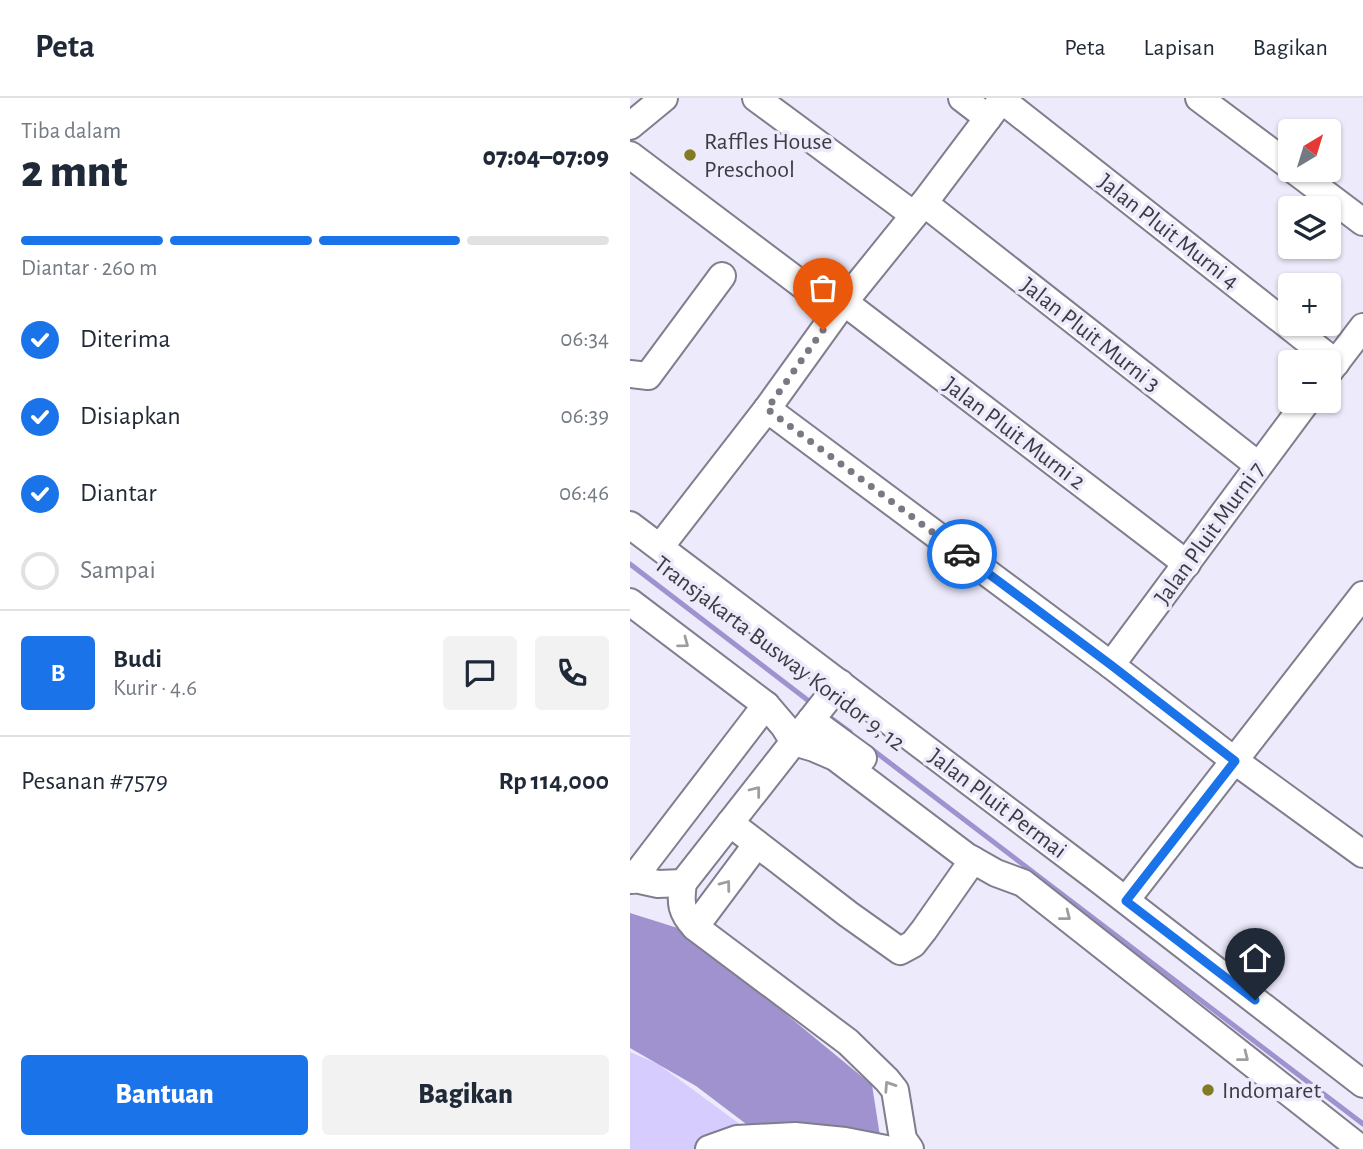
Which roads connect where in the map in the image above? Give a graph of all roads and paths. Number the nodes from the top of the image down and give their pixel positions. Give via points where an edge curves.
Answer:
1 (664, 98) edge
2 (756, 98) edge
3 (962, 98) edge
4 (1199, 98) edge
5 (998, 105) edge
6 (630, 126) edge
7 (630, 155) edge
8 (1278, 157) edge
9 (1310, 182) edge
10 (919, 209) junction
11 (1363, 222) edge
12 (722, 276) dead end
13 (841, 306) junction
14 (1363, 327) edge
15 (1309, 350) edge
16 (1341, 356) edge
17 (630, 374) edge
18 (767, 409) junction
19 (1298, 413) edge
20 (1258, 465) junction
21 (630, 525) edge
22 (630, 540) edge
23 (660, 547) junction
24 (1187, 564) junction
25 (1363, 595) edge
26 (630, 602) edge
27 (1111, 665) junction
28 (825, 702) junction
29 (766, 705) junction
30 (794, 742) junction
31 (1235, 761) junction
32 (730, 823) junction
33 (757, 844) junction
34 (1363, 854) edge
35 (973, 860) junction
36 (631, 879) edge
37 (683, 883) junction
38 (1023, 883) junction
39 (1126, 901) junction
40 (695, 927) junction
41 (1363, 1084) edge
42 (1363, 1098) edge
43 (709, 1149) edge
44 (886, 1149) edge
45 (910, 1149) edge
46 (1361, 1149) edge

1 - 6 street
2 - 10 street, Jalan Pluit Murni 3
3 - 5 street, Jalan Pluit Murni 4
4 - 8 street
5 - 10 street
5 - 15 street, Jalan Pluit Murni 4
7 - 13 street, Jalan Pluit Murni 2
9 - 11 street
10 - 13 street
10 - 20 street, Jalan Pluit Murni 3
12 - 17 street via 648,376
13 - 18 street
13 - 24 street, Jalan Pluit Murni 2
14 - 16 street
18 - 23 street
18 - 27 street
19 - 20 street, Jalan Pluit Murni 7
20 - 24 street, Jalan Pluit Murni 7
21 - 23 street, Jalan Pluit Permai
22 - 28 street, Transjakarta Busway Koridor 9, 12
23 - 28 street, Jalan Pluit Permai
24 - 27 street, Jalan Pluit Murni 7
25 - 31 street
26 -> 29 street
27 - 31 street
28 - 30 street
28 - 38 street via 934,811
28 - 39 street, Jalan Pluit Permai
28 - 42 street, Transjakarta Busway Koridor 9, 12
29 - 30 street
29 - 36 street
32 -> 30 street
30 - 35 street via 835,757
31 - 34 street
31 - 39 street
32 - 33 street
32 - 37 street
33 - 35 street via 900,951 913,944
40 -> 33 street
35 - 38 street
36 - 37 street
37 - 40 street via 684,915
38 -> 46 street
39 - 41 street, Jalan Pluit Permai
45 -> 40 street via 903,1139 895,1090 887,1080 848,1042
43 - 44 street via 737,1139 795,1136

